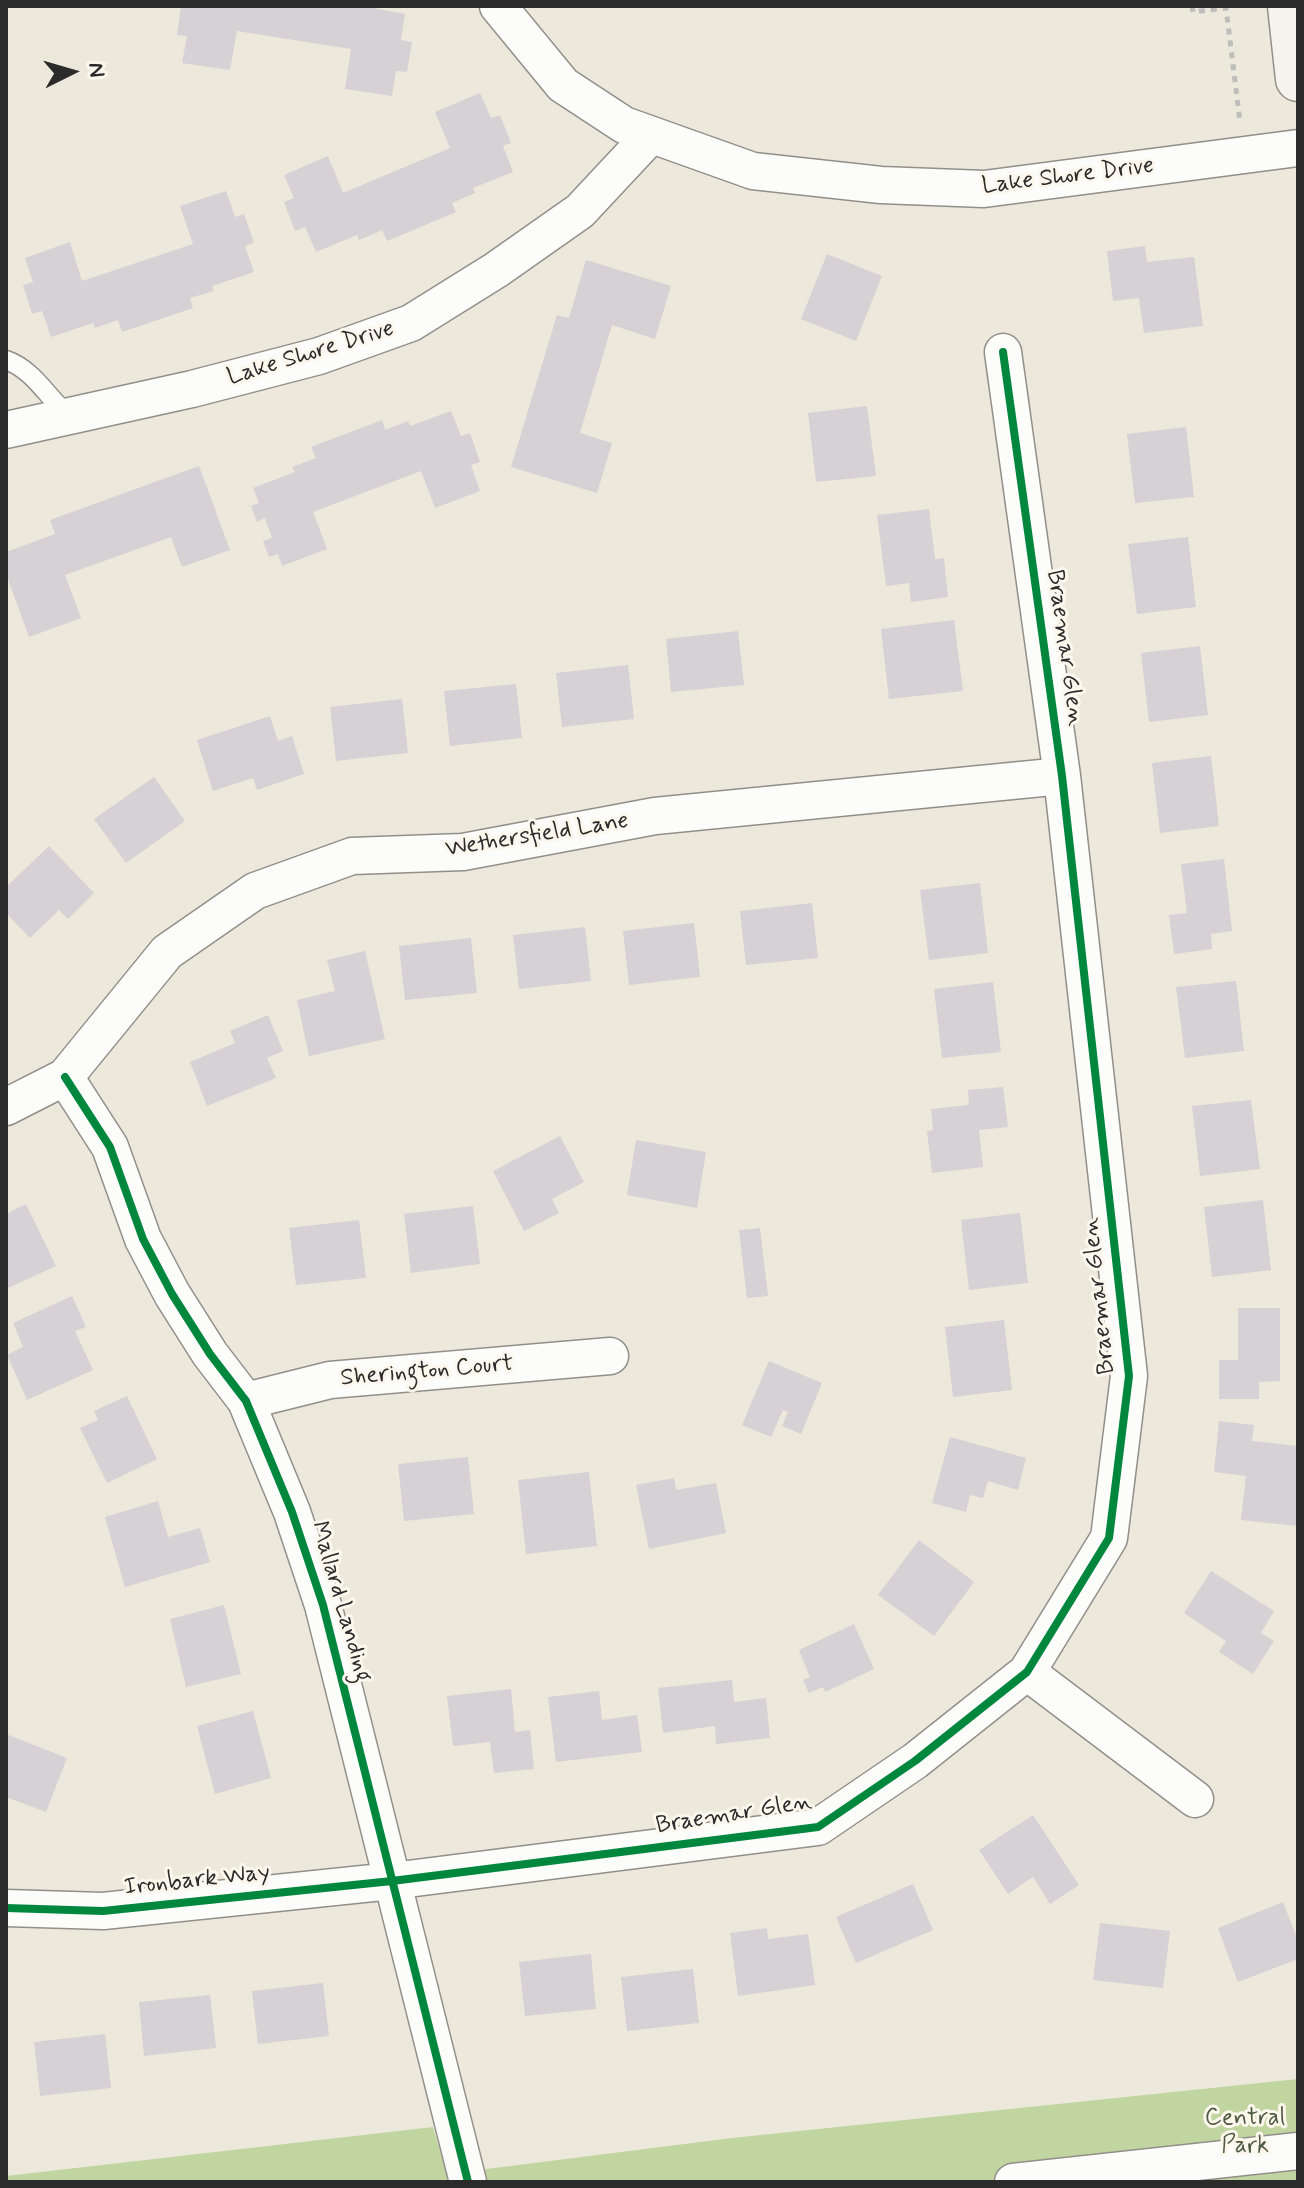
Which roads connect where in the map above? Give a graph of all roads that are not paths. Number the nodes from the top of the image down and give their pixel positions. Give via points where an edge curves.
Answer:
1 (498, 6) edge
2 (1290, 6) edge
3 (1298, 79) edge
4 (651, 135) junction
5 (1298, 148) edge
6 (1003, 352) dead end
7 (6, 360) edge
8 (69, 416) junction
9 (6, 430) edge
10 (1062, 776) junction
11 (65, 1077) junction
12 (6, 1107) edge
13 (610, 1356) dead end
14 (246, 1401) junction
15 (1027, 1672) junction
16 (1195, 1799) dead end
17 (392, 1881) junction
18 (6, 1908) edge
19 (1298, 2151) edge
20 (468, 2182) edge
21 (1013, 2182) edge

1 - 4 street, Lake Shore Drive via 563,85 624,125
2 - 3 street
4 - 5 street, Lake Shore Drive via 753,171 881,185 984,189
4 - 8 street, Lake Shore Drive via 580,211 411,323 319,356
6 - 10 street, Braemar Glen
7 - 8 lane via 18,364
8 - 9 street, Lake Shore Drive
10 - 11 street, Wethersfield Lane via 655,816 463,852 352,856 255,891 167,952
10 - 15 street, Braemar Glen via 1129,1376 1109,1538
11 - 12 street, Wethersfield Lane
11 - 14 street, Mallard Landing via 110,1147 143,1239 172,1294
13 - 14 street, Sherington Court via 330,1380
14 - 17 street, Mallard Landing via 323,1605
15 - 16 street
15 - 17 street, Braemar Glen via 915,1761 818,1827
17 - 18 street, Ironbark Way via 103,1911
17 - 20 street, Mallard Landing
19 - 21 street

